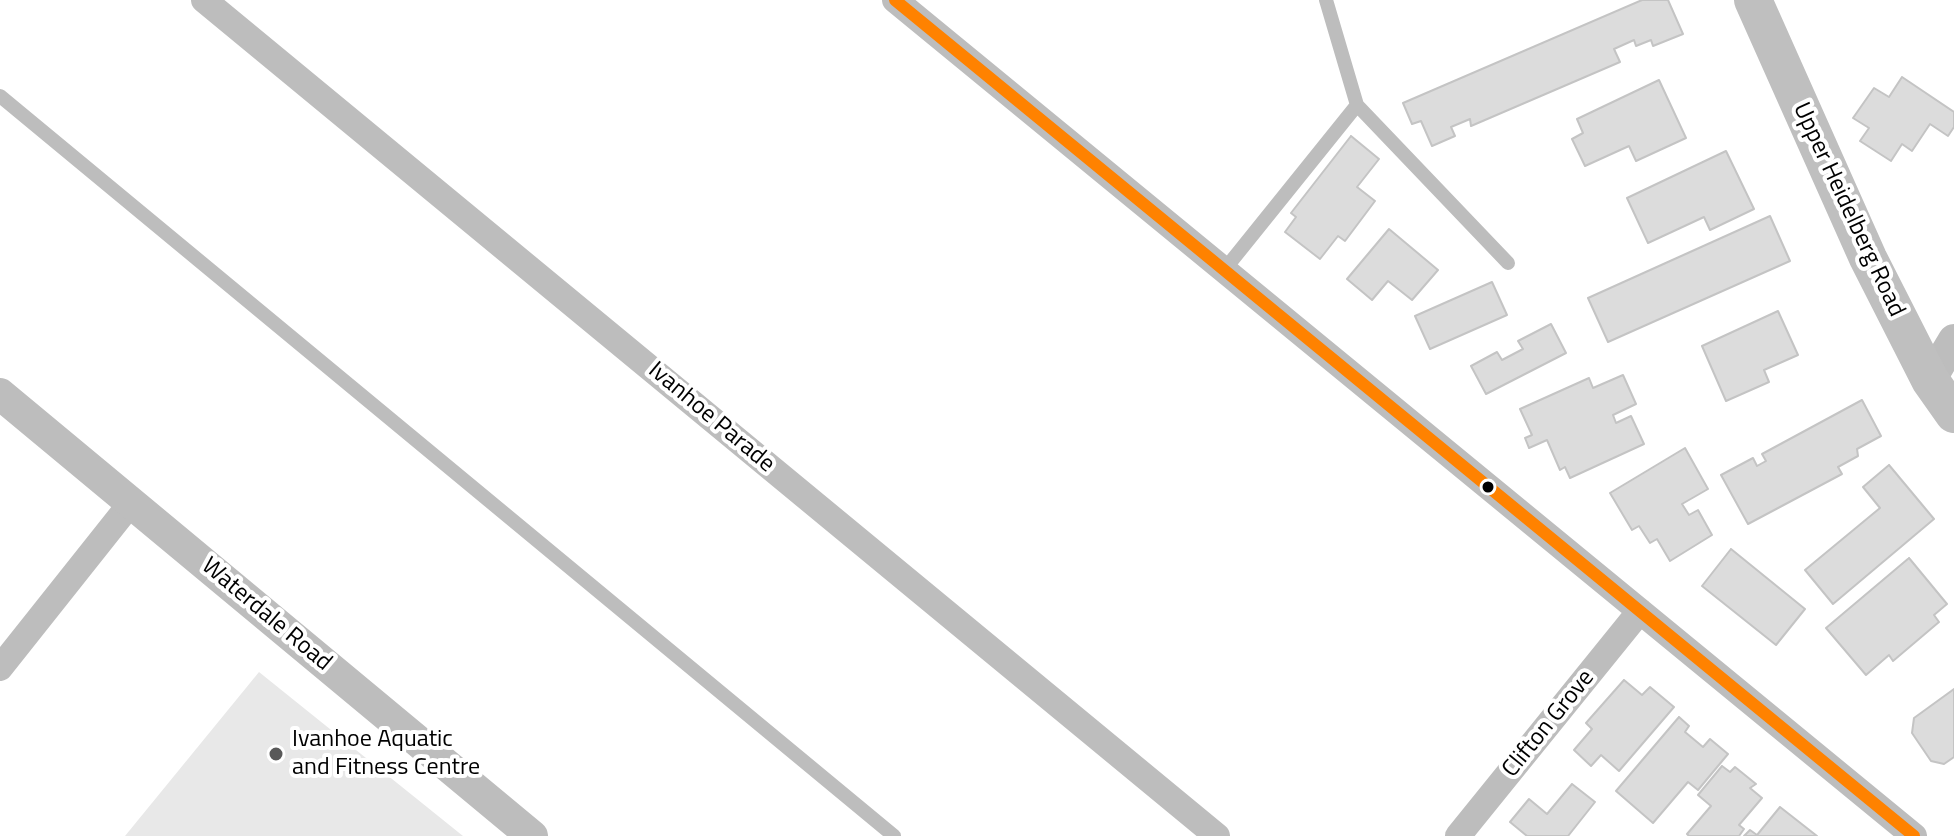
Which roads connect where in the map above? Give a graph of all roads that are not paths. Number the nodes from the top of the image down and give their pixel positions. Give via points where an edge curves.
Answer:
1 (204, 0) edge
2 (895, 0) edge
3 (1326, 0) edge
4 (1753, 0) edge
5 (0, 96) edge
6 (1357, 105) junction
7 (1508, 263) dead end
8 (1225, 269) junction
9 (1954, 340) edge
10 (1930, 380) junction
11 (0, 394) edge
12 (1954, 414) edge
13 (131, 503) junction
14 (1640, 611) junction
15 (0, 668) edge
16 (532, 836) edge
17 (894, 836) edge
18 (1217, 836) edge
19 (1458, 836) edge
20 (1914, 836) edge

1 - 18 street, Ivanhoe Parade
2 - 8 street
3 - 6 lane
4 - 10 main road, Upper Heidelberg Road via 1868,258
5 - 17 lane
6 - 7 lane
6 - 8 lane
8 - 14 street
9 - 10 street
10 - 12 main road, Upper Heidelberg Road
11 - 13 street, Waterdale Road
13 - 15 street
13 - 16 street, Waterdale Road
14 - 19 street, Clifton Grove
14 - 20 street

